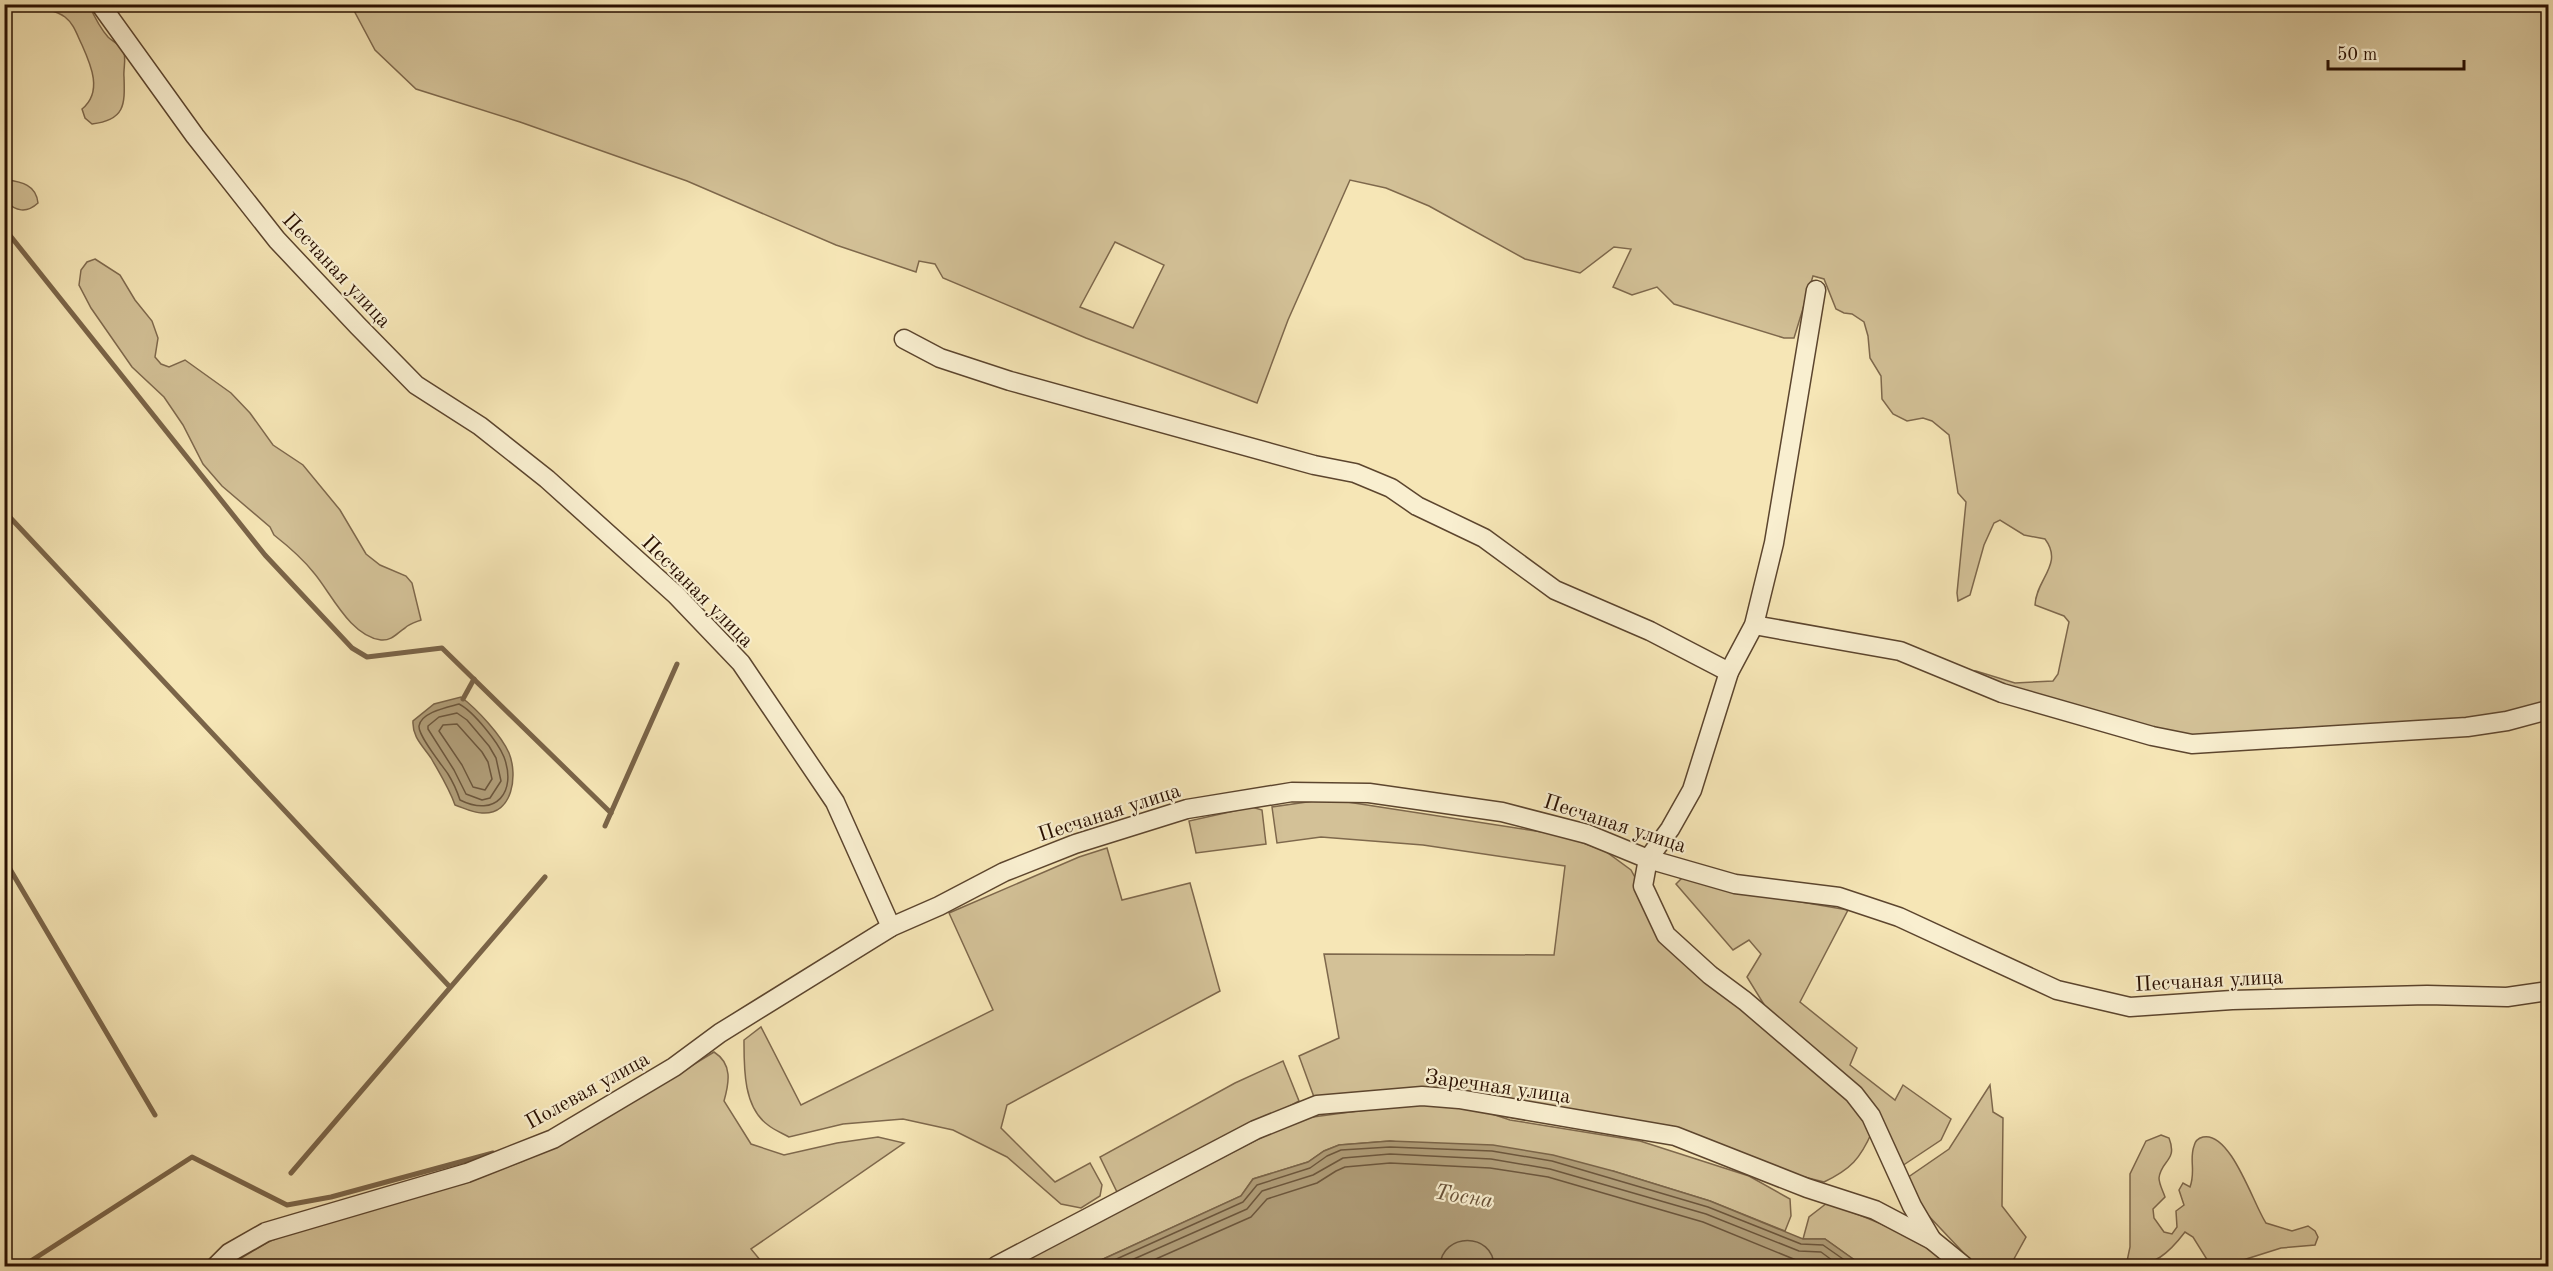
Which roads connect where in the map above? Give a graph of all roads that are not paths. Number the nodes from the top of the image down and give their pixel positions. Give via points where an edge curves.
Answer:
1 (100, 4) edge
2 (1816, 290) dead end
3 (904, 339) dead end
4 (1754, 625) junction
5 (1730, 672) junction
6 (2548, 710) edge
7 (1648, 859) junction
8 (891, 927) junction
9 (2548, 991) edge
10 (1932, 1240) junction
11 (216, 1266) edge
12 (996, 1266) edge
13 (1964, 1266) edge

1 - 8 street, Песчаная улица via 195,136 270,231 358,326 416,385 480,426 547,479 676,595 741,663 835,802
2 - 4 street via 1774,543
3 - 5 street via 940,358 1010,381 1314,465 1355,472 1484,538 1555,590 1650,631
4 - 5 street
4 - 6 street via 1900,651 2012,696 2192,744 2467,727
5 - 7 street via 1692,790
7 - 8 street, Песчаная улица via 1587,834 1502,812 1370,793 1292,792 1187,809 1075,844 1004,872
7 - 9 street, Песчаная улица via 1736,884 1839,897 1899,917 2057,990 2130,1007 2232,1000 2507,997
7 - 10 street via 1643,886 1666,935 1854,1094 1871,1116
8 - 11 street, Полевая улица via 720,1033 674,1067 553,1139 467,1173 266,1232 229,1253
10 - 12 street, Заречная улица via 1875,1210 1675,1136 1422,1096 1317,1105 1298,1111
10 - 13 street, Заречная улица

